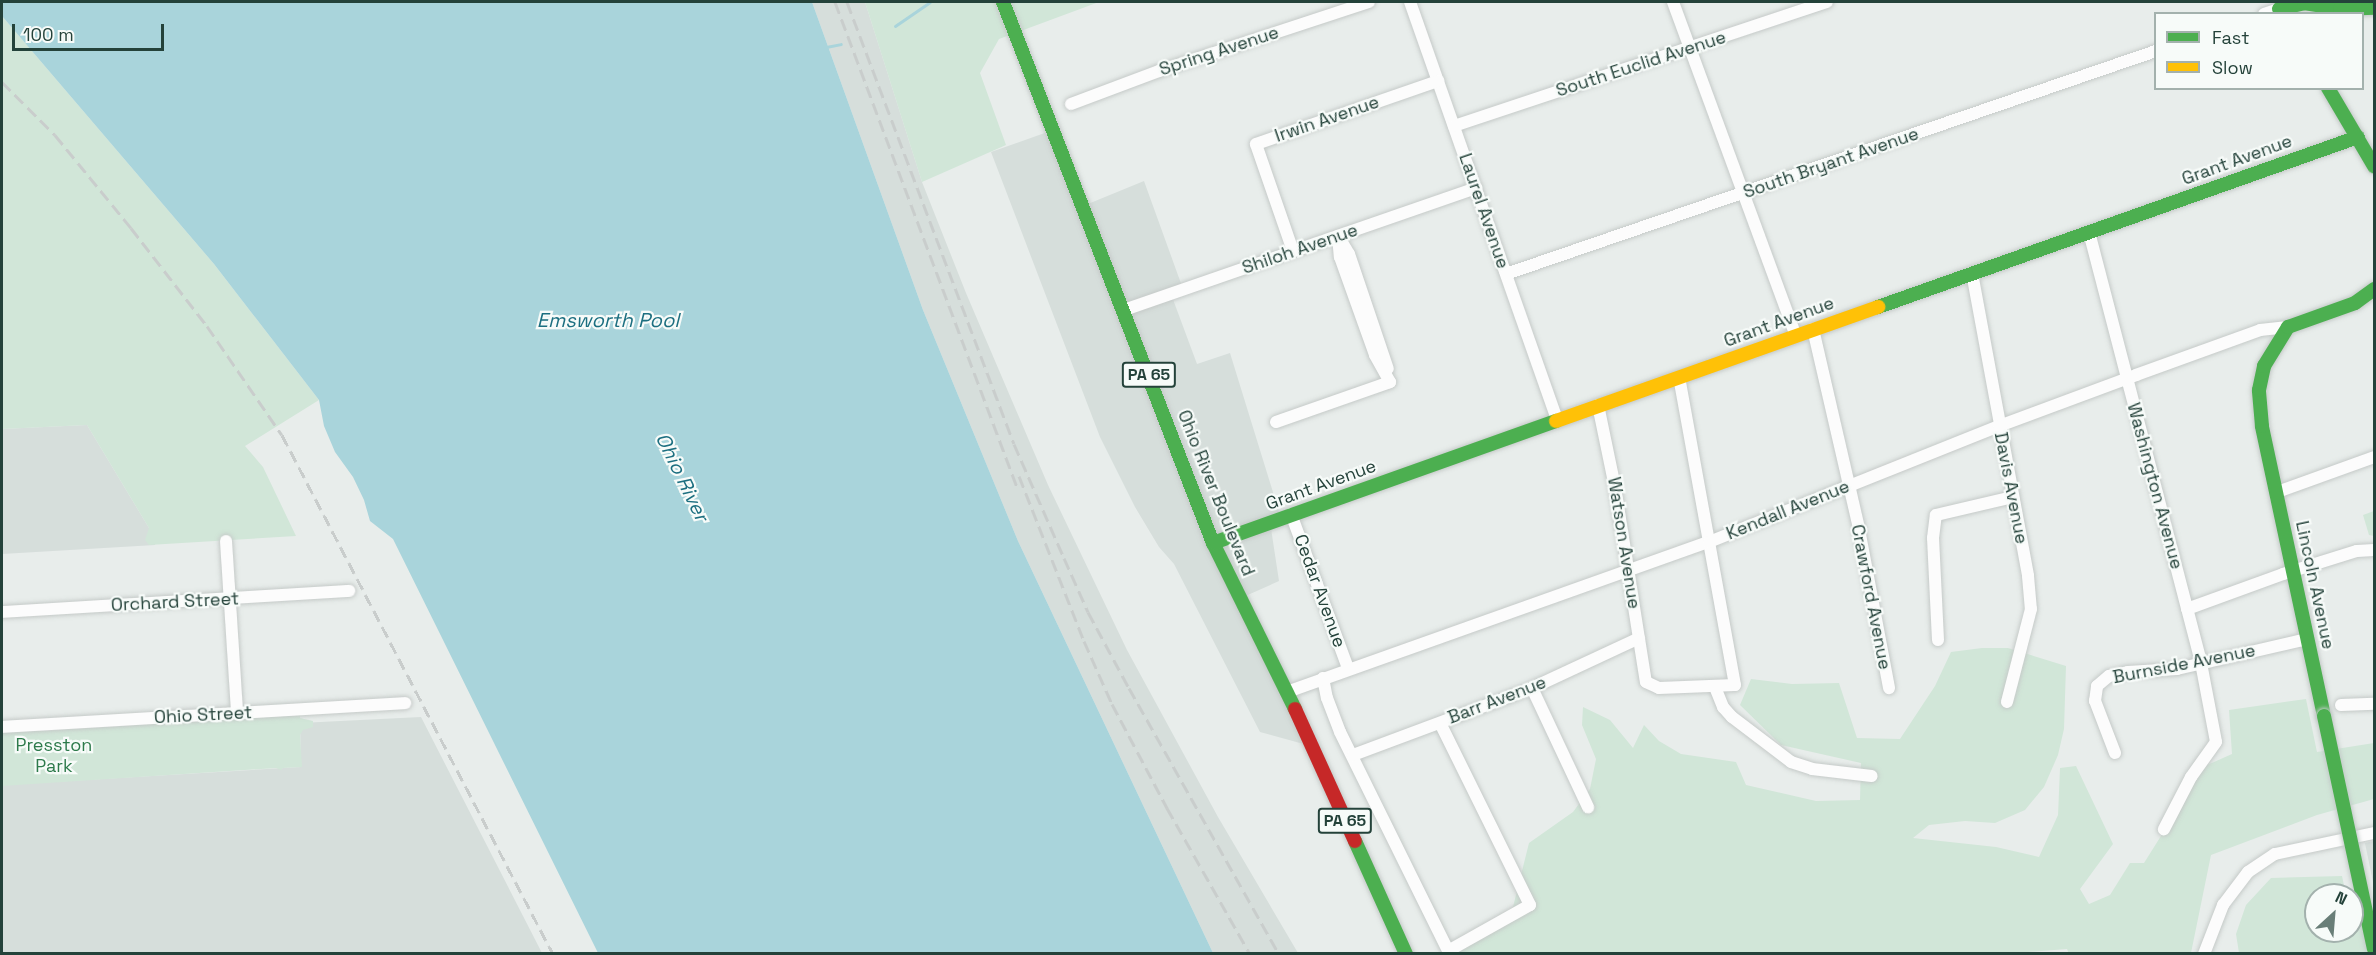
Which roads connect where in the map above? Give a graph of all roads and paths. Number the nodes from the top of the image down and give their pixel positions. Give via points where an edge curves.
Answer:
1 (1003, 2) edge
2 (1369, 2) edge
3 (1410, 2) edge
4 (1673, 2) edge
5 (1827, 2) edge
6 (2278, 8) edge
7 (2374, 9) edge
8 (1689, 48) junction
9 (2154, 52) edge
10 (1438, 81) junction
11 (2329, 90) edge
12 (1071, 104) dead end
13 (1455, 126) junction
14 (2358, 137) junction
15 (2374, 166) edge
16 (1476, 188) junction
17 (1741, 194) junction
18 (2089, 232) junction
19 (1338, 236) junction
20 (1293, 251) junction
21 (1972, 273) junction
22 (1506, 274) junction
23 (2374, 289) edge
24 (1124, 310) junction
25 (2288, 327) junction
26 (1813, 329) junction
27 (1796, 336) junction
28 (1679, 377) junction
29 (2127, 378) junction
30 (1598, 405) junction
31 (1557, 420) junction
32 (1276, 422) dead end
33 (2000, 426) junction
34 (2374, 457) edge
35 (1849, 486) junction
36 (2277, 492) junction
37 (2013, 497) junction
38 (1291, 514) junction
39 (226, 541) dead end
40 (1709, 542) junction
41 (1213, 543) junction
42 (2374, 550) edge
43 (1629, 568) junction
44 (2293, 572) junction
45 (349, 591) dead end
46 (230, 599) junction
47 (2187, 609) junction
48 (2, 612) edge
49 (1639, 638) junction
50 (1938, 639) dead end
51 (2307, 639) junction
52 (2201, 663) junction
53 (1348, 668) junction
54 (1323, 678) junction
55 (1715, 687) junction
56 (1532, 688) junction
57 (1889, 688) dead end
58 (1287, 692) junction
59 (2007, 702) dead end
60 (405, 703) dead end
61 (2374, 704) edge
62 (2341, 705) dead end
63 (237, 713) junction
64 (1440, 723) junction
65 (2, 727) edge
66 (2115, 753) dead end
67 (1353, 755) junction
68 (1872, 776) dead end
69 (1588, 807) dead end
70 (2164, 828) dead end
71 (2374, 833) edge
72 (2374, 949) edge
73 (1406, 954) edge
74 (2204, 954) edge

1 - 24 main road, Ohio River Boulevard / PA 65
2 - 12 street, Spring Avenue
3 - 10 street, Laurel Avenue
4 - 8 street
5 - 8 street, South Euclid Avenue
6 - 7 main road via 2304,3
8 - 13 street, South Euclid Avenue
8 - 17 street
9 - 17 street, South Bryant Avenue
10 - 13 street, Laurel Avenue
10 - 20 street, Irwin Avenue via 1256,144
11 - 14 main road
13 - 16 street, Laurel Avenue
14 - 15 main road
14 - 18 main road, Grant Avenue
16 - 19 street, Shiloh Avenue
16 - 22 street, Laurel Avenue
17 - 22 street, South Bryant Avenue
17 - 27 street
18 - 21 main road, Grant Avenue
18 - 29 street, Washington Avenue
19 - 20 street, Shiloh Avenue
19 - 32 street via 1353,265 1384,352 1390,382
20 - 24 street, Shiloh Avenue
21 - 26 main road, Grant Avenue
21 - 33 street, Davis Avenue
22 - 31 street, Laurel Avenue
23 - 25 main road via 2355,303
24 - 41 main road, Ohio River Boulevard / PA 65
25 - 29 street, Kendall Avenue via 2260,330
25 - 36 main road, Lincoln Avenue via 2264,366 2259,390 2262,426
26 - 27 main road, Grant Avenue
26 - 35 street, Crawford Avenue
27 - 28 main road, Grant Avenue
28 - 30 main road, Grant Avenue
28 - 40 street
29 - 33 street, Kendall Avenue
29 - 47 street, Washington Avenue
30 - 31 main road, Grant Avenue
30 - 43 street, Watson Avenue
31 - 38 main road, Grant Avenue
33 - 35 street, Kendall Avenue
33 - 37 street, Davis Avenue
34 - 36 street
35 - 40 street, Kendall Avenue
35 - 57 street, Crawford Avenue
36 - 44 main road, Lincoln Avenue
37 - 50 street via 1936,515 1932,538
37 - 59 street, Davis Avenue via 2031,609
38 - 41 main road, Grant Avenue
38 - 53 street, Cedar Avenue
39 - 46 street
40 - 43 street, Kendall Avenue
40 - 55 street via 1734,685
41 - 58 main road, Ohio River Boulevard / PA 65
42 - 44 street via 2358,551
43 - 49 street, Watson Avenue
43 - 53 street, Kendall Avenue
44 - 47 street
44 - 51 main road, Lincoln Avenue
45 - 46 street, Orchard Street
46 - 48 street, Orchard Street
46 - 63 street
47 - 52 street, Washington Avenue
49 - 55 street, Watson Avenue via 1646,682 1659,688
49 - 56 street, Barr Avenue
51 - 52 street, Burnside Avenue
51 - 72 main road, Lincoln Avenue, bridge
52 - 66 street, Burnside Avenue via 2177,669 2119,673 2097,686 2095,701
52 - 70 street, Washington Avenue via 2216,742 2186,785
53 - 54 street, Kendall Avenue
54 - 58 street, Kendall Avenue
54 - 67 street via 1327,698
55 - 68 street via 1732,717 1791,762 1812,769
56 - 64 street, Barr Avenue
56 - 69 street
58 - 73 main road, Ohio River Boulevard / PA 65
60 - 63 street, Ohio Street
61 - 62 street
63 - 65 street, Ohio Street
64 - 67 street, Barr Avenue
64 - 67 street via 1530,905 1448,951
71 - 74 street via 2275,854 2248,872 2223,905

